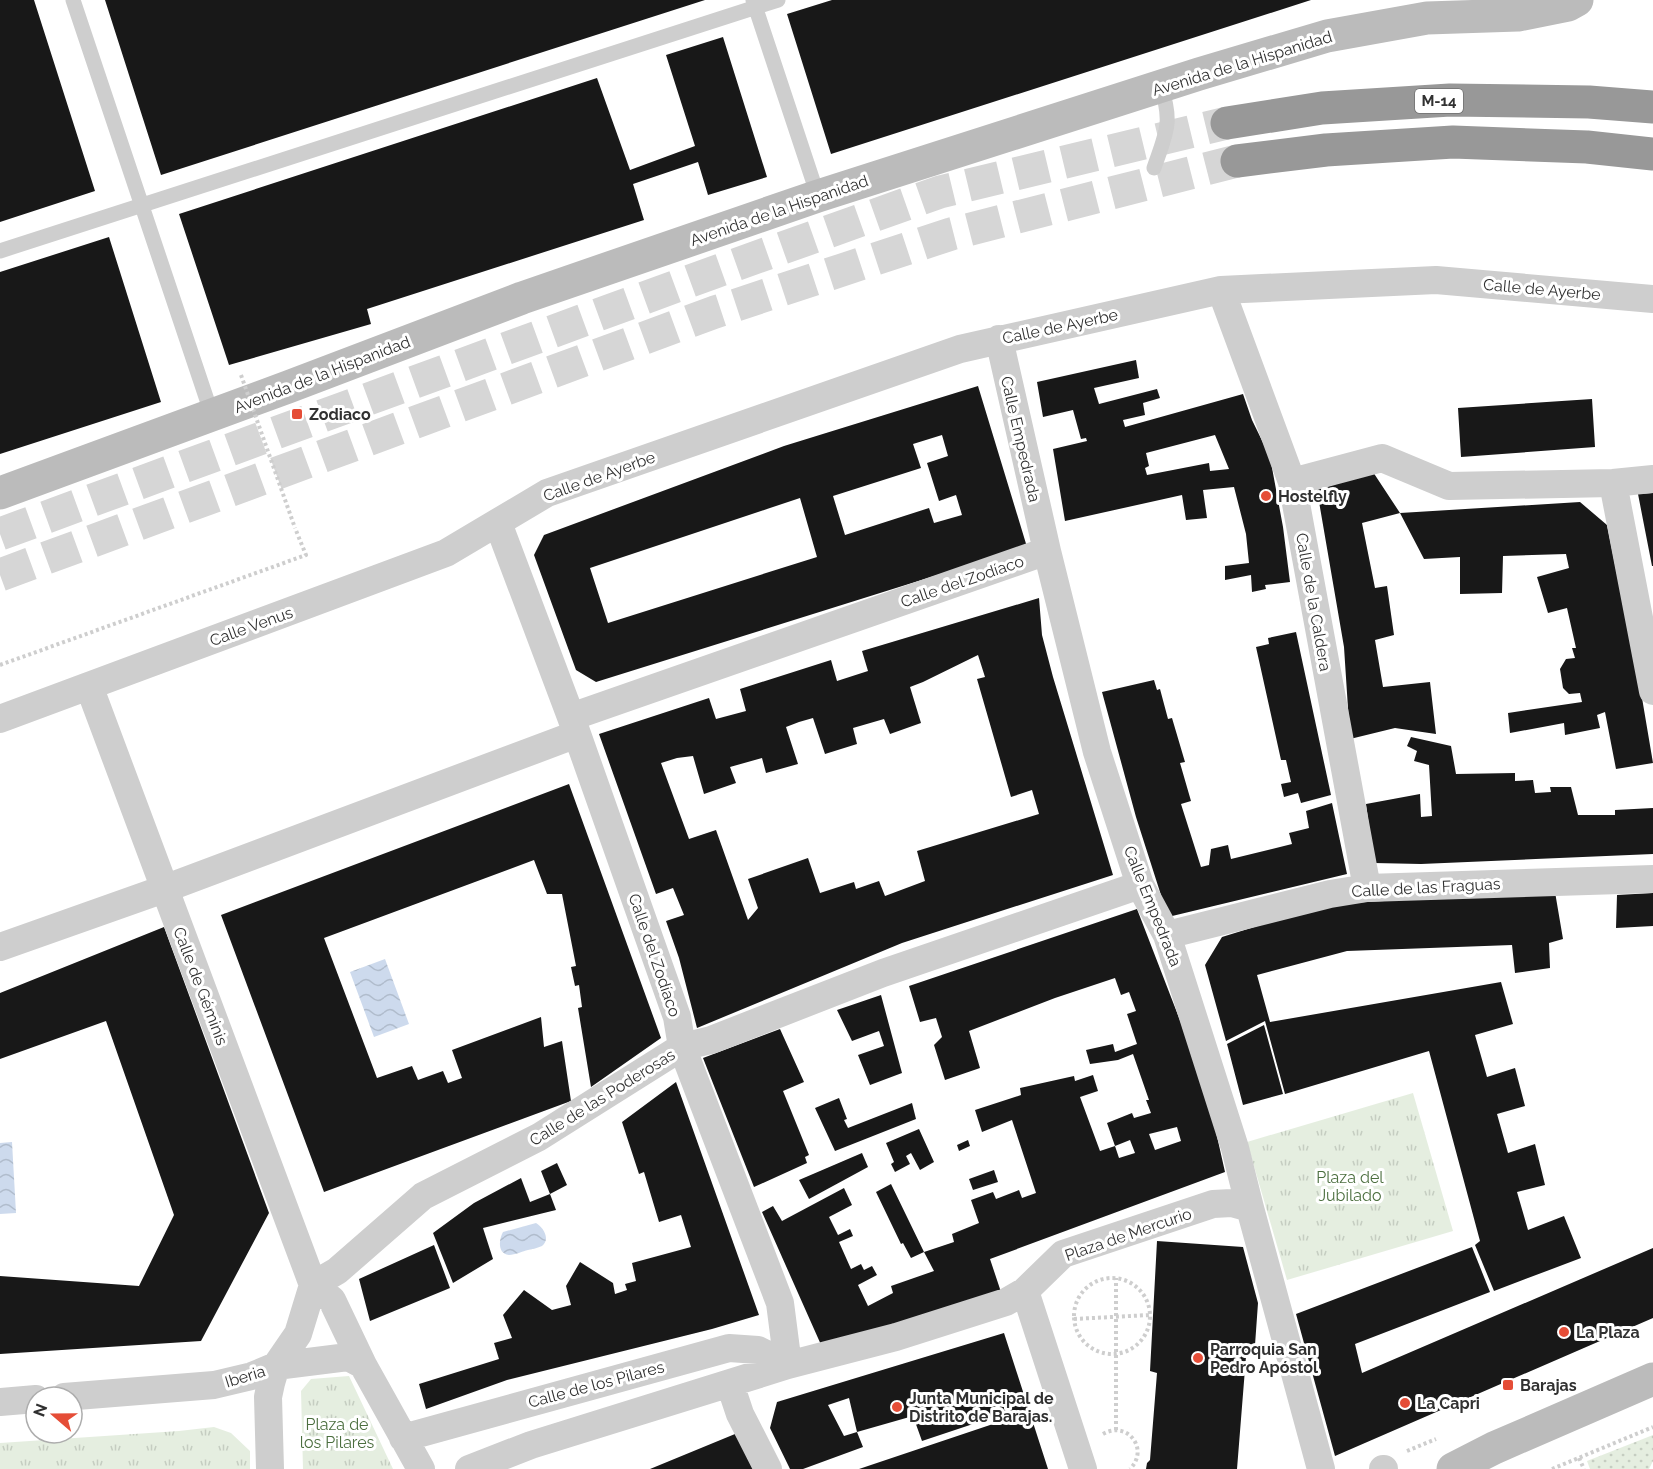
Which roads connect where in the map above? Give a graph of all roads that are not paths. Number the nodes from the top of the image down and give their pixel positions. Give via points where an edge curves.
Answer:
1 (73, 0) edge
2 (778, 0) edge
3 (1577, 0) edge
4 (755, 4) edge
5 (1161, 87) junction
6 (1653, 107) edge
7 (1227, 123) tunnel mouth
8 (1653, 154) edge
9 (1237, 161) tunnel mouth
10 (1154, 168) dead end
11 (818, 196) junction
12 (142, 205) junction
13 (0, 250) edge
14 (1221, 291) junction
15 (1653, 299) edge
16 (999, 339) junction
17 (212, 415) junction
18 (1653, 479) edge
19 (1292, 482) junction
20 (1613, 483) junction
21 (0, 493) edge
22 (498, 523) junction
23 (1047, 551) junction
24 (89, 686) junction
25 (1653, 691) edge
26 (0, 720) edge
27 (574, 725) junction
28 (1653, 879) edge
29 (1140, 885) junction
30 (1367, 888) junction
31 (164, 889) junction
32 (1167, 934) junction
33 (0, 947) edge
34 (682, 1047) junction
35 (1250, 1208) junction
36 (313, 1285) junction
37 (1025, 1291) junction
38 (363, 1365) junction
39 (788, 1365) junction
40 (276, 1366) junction
41 (1653, 1379) edge
42 (730, 1384) junction
43 (84, 1395) edge
44 (24, 1400) edge
45 (0, 1402) edge
46 (404, 1438) junction
47 (270, 1469) edge
48 (421, 1469) edge
49 (469, 1469) edge
50 (768, 1469) edge
51 (1083, 1469) edge
52 (1321, 1469) edge
53 (1453, 1469) edge

1 - 12 lane
2 - 4 lane
3 - 5 street, Avenida de la Hispanidad via 1568,6 1518,15 1427,18 1327,36
4 - 11 lane
4 - 12 lane
5 - 10 lane via 1167,106 1167,129
5 - 11 street, Avenida de la Hispanidad
6 - 7 highway, M-14 via 1450,100 1322,108
8 - 9 highway via 1587,147 1453,142 1326,150
11 - 17 street, Avenida de la Hispanidad via 522,298
12 - 13 lane
12 - 17 lane
14 - 15 street, Calle de Ayerbe via 1436,280
14 - 16 street, Calle de Ayerbe
14 - 19 street, Calle de la Caldera
16 - 22 street, Calle de Ayerbe via 960,348 547,493
16 - 23 street, Calle Empedrada
17 - 21 street, Avenida de la Hispanidad
18 - 20 street
19 - 20 street via 1382,458 1449,486
19 - 30 street, Calle de la Caldera
20 - 25 street
22 - 24 street, Calle Venus via 446,553
22 - 27 street, Calle del Zodíaco
23 - 27 street, Calle del Zodíaco
23 - 29 street, Calle Empedrada via 1097,752
24 - 26 street, Calle Venus
24 - 31 street, Calle de Géminis
27 - 31 street
27 - 34 street, Calle del Zodíaco via 677,1017
28 - 30 street, Calle de las Fraguas
29 - 32 street, Calle Empedrada
29 - 34 street, Calle de las Poderosas via 884,973 711,1040
30 - 32 street, Calle de las Fraguas
31 - 33 street
31 - 36 street, Calle de Géminis
32 - 35 street, Calle Empedrada via 1235,1148
34 - 36 street, Calle de las Poderosas via 539,1137 423,1196 337,1271
34 - 39 street, Calle del Zodíaco via 780,1303
35 - 37 street, Plaza de Mercurio via 1232,1203 1213,1204 1063,1254
35 - 52 street, Calle Empedrada
36 - 38 street via 333,1300
36 - 40 street via 298,1334
37 - 39 street via 1006,1302 896,1337
37 - 51 street
38 - 40 street, Iberia via 348,1357
38 - 46 street
39 - 42 street
39 - 46 street, Calle de los Pilares via 758,1350 729,1348
40 - 43 street, Iberia via 214,1385
40 - 47 street via 268,1397
41 - 53 street
42 - 49 street via 531,1445
42 - 50 street via 740,1414
44 - 45 street
46 - 48 street

